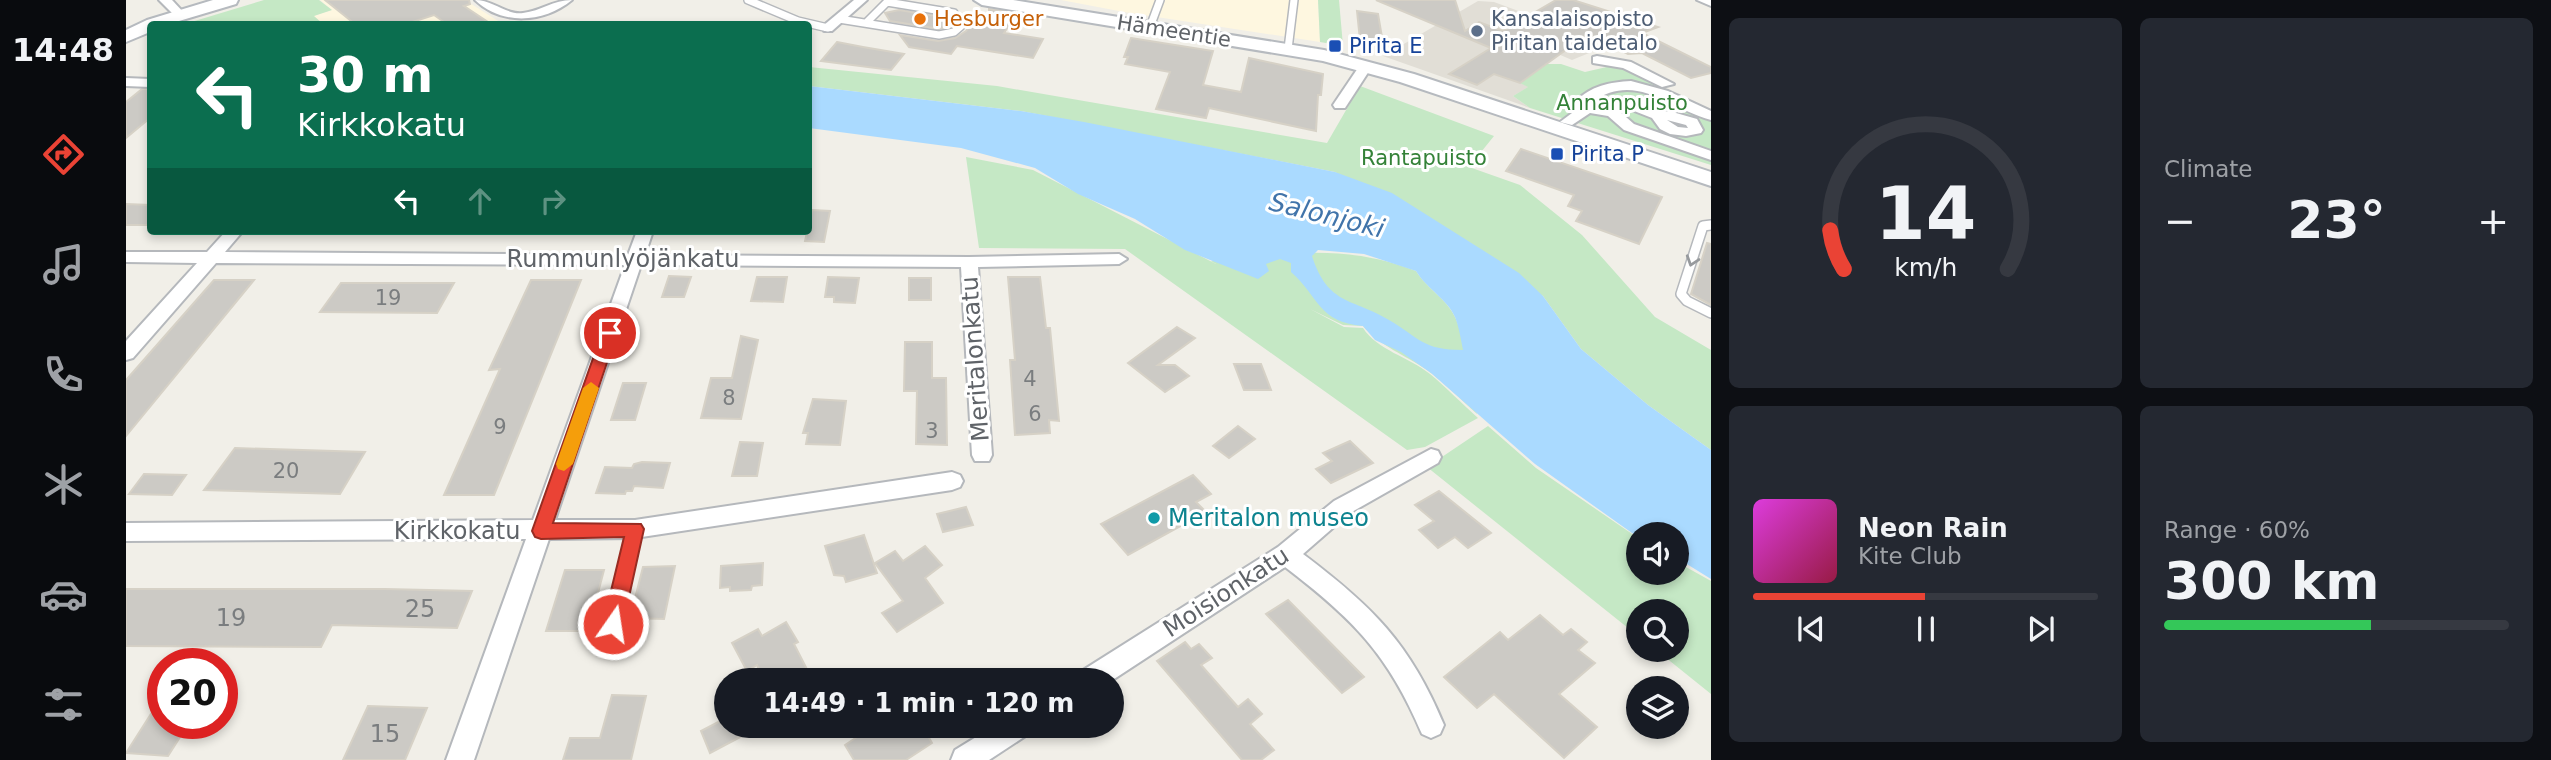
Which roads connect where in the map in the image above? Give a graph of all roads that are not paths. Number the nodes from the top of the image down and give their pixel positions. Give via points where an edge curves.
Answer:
1 (230, 0) edge
2 (481, 0) edge
3 (566, 0) edge
4 (748, 0) edge
5 (862, 0) edge
6 (982, 0) edge
7 (1294, 0) edge
8 (1703, 0) edge
9 (1711, 3) edge
10 (1158, 4) edge
11 (172, 10) edge
12 (839, 19) junction
13 (157, 21) edge
14 (796, 21) edge
15 (866, 23) junction
16 (812, 25) edge
17 (147, 27) edge
18 (1150, 27) junction
19 (828, 28) joint
20 (126, 37) edge
21 (1287, 49) junction
22 (1597, 60) dead end
23 (1365, 68) junction
24 (126, 82) edge
25 (147, 83) edge
26 (1639, 85) junction
27 (1340, 105) dead end
28 (1615, 107) junction
29 (1711, 107) edge
30 (1588, 108) junction
31 (1711, 116) edge
32 (1660, 117) junction
33 (1567, 122) dead end
34 (1696, 130) junction
35 (1670, 135) junction
36 (1711, 136) edge
37 (1711, 156) edge
38 (1711, 180) edge
39 (1711, 192) edge
40 (1711, 225) edge
41 (231, 235) edge
42 (644, 235) edge
43 (126, 257) edge
44 (212, 257) junction
45 (636, 259) junction
46 (1119, 259) dead end
47 (969, 262) junction
48 (1711, 313) edge
49 (126, 353) edge
50 (982, 456) dead end
51 (1431, 457) dead end
52 (952, 481) dead end
53 (635, 529) junction
54 (541, 531) junction
55 (126, 532) edge
56 (1286, 554) junction
57 (613, 624) dead end
58 (1109, 668) edge
59 (1431, 725) dead end
60 (999, 738) edge
61 (460, 760) edge
62 (965, 760) edge

1 - 11 main road
2 - 3 street via 501,14 520,18
4 - 14 lane
5 - 12 street
6 - 18 main road, Hämeentie
7 - 21 lane
8 - 9 street
10 - 18 lane
11 - 13 main road
12 - 15 lane
12 - 19 street
15 - 15 lane via 939,35 961,26 954,13 887,2
16 - 19 lane
17 - 20 main road
18 - 21 main road, Hämeentie
21 - 23 main road, Hämeentie
22 - 29 street via 1626,65
23 - 27 street
23 - 38 main road, Hämeentie
23 - 39 main road, Hämeentie via 1398,87
24 - 25 street
26 - 28 street
26 - 30 street via 1602,89 1583,101
26 - 31 street
28 - 30 street
28 - 32 street
28 - 35 street via 1629,127
30 - 33 street
32 - 34 street via 1687,119
32 - 35 street
34 - 35 street
34 - 36 street
35 - 37 street
40 -> 48 lane via 1703,226 1681,294
41 - 44 street
42 - 45 street
43 - 44 street, Rummunlyöjänkatu
44 - 45 street, Rummunlyöjänkatu
44 - 49 street
45 - 47 street, Rummunlyöjänkatu
45 - 54 street
46 - 47 street, Rummunlyöjänkatu
47 - 50 street, Meritalonkatu
51 - 56 street, Moisionkatu via 1342,507
52 - 53 street, Kirkkokatu
53 - 54 street, Kirkkokatu
53 - 57 lane
54 - 55 street, Kirkkokatu
54 - 61 street
56 - 58 street, Moisionkatu
56 - 59 street via 1350,603 1389,643 1415,684
60 - 62 street

